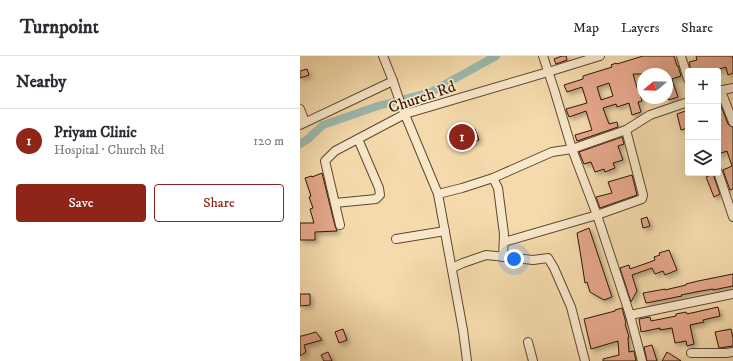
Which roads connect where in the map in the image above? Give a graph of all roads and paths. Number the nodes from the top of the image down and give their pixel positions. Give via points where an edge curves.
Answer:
1 (383, 56) edge
2 (543, 56) edge
3 (600, 56) edge
4 (681, 56) edge
5 (685, 69) edge
6 (548, 72) junction
7 (393, 81) junction
8 (733, 88) edge
9 (721, 91) edge
10 (721, 95) edge
11 (685, 103) edge
12 (300, 110) edge
13 (405, 114) junction
14 (733, 122) edge
15 (303, 123) edge
16 (626, 130) junction
17 (358, 139) junction
18 (572, 149) junction
19 (719, 176) edge
20 (493, 178) junction
21 (438, 194) junction
22 (335, 203) junction
23 (597, 215) junction
24 (733, 217) edge
25 (340, 224) dead end
26 (445, 231) junction
27 (396, 239) dead end
28 (504, 242) junction
29 (503, 257) junction
30 (452, 268) junction
31 (733, 294) edge
32 (630, 315) junction
33 (528, 342) dead end
34 (733, 352) edge
35 (691, 353) dead end
36 (467, 361) edge
37 (533, 361) edge
38 (585, 361) edge
39 (642, 361) edge

1 - 7 street
2 - 6 street
3 - 6 street, Church Rd
4 - 5 street
6 - 13 street, Church Rd
6 - 18 street
7 - 13 street
7 - 15 street
8 - 9 street
10 - 14 street
11 - 16 street via 650,115
12 - 15 street
13 - 17 street, Church Rd
13 - 21 street
16 - 18 street
16 - 23 street via 642,199
17 - 22 street, Church Rd via 335,150 325,160
17 - 22 street via 380,195 376,198
18 - 20 street via 552,152
18 - 23 street
19 - 24 street
20 - 21 street
20 - 28 street via 498,188
21 - 26 street
22 - 25 street, Church Rd
23 - 28 street
23 - 32 street
26 - 27 street
26 - 30 street
28 - 29 street
29 - 30 street via 486,255
29 - 38 street via 533,260 548,258 572,307
30 - 36 street
31 - 32 street
32 - 39 street
33 - 37 street
34 - 35 street

